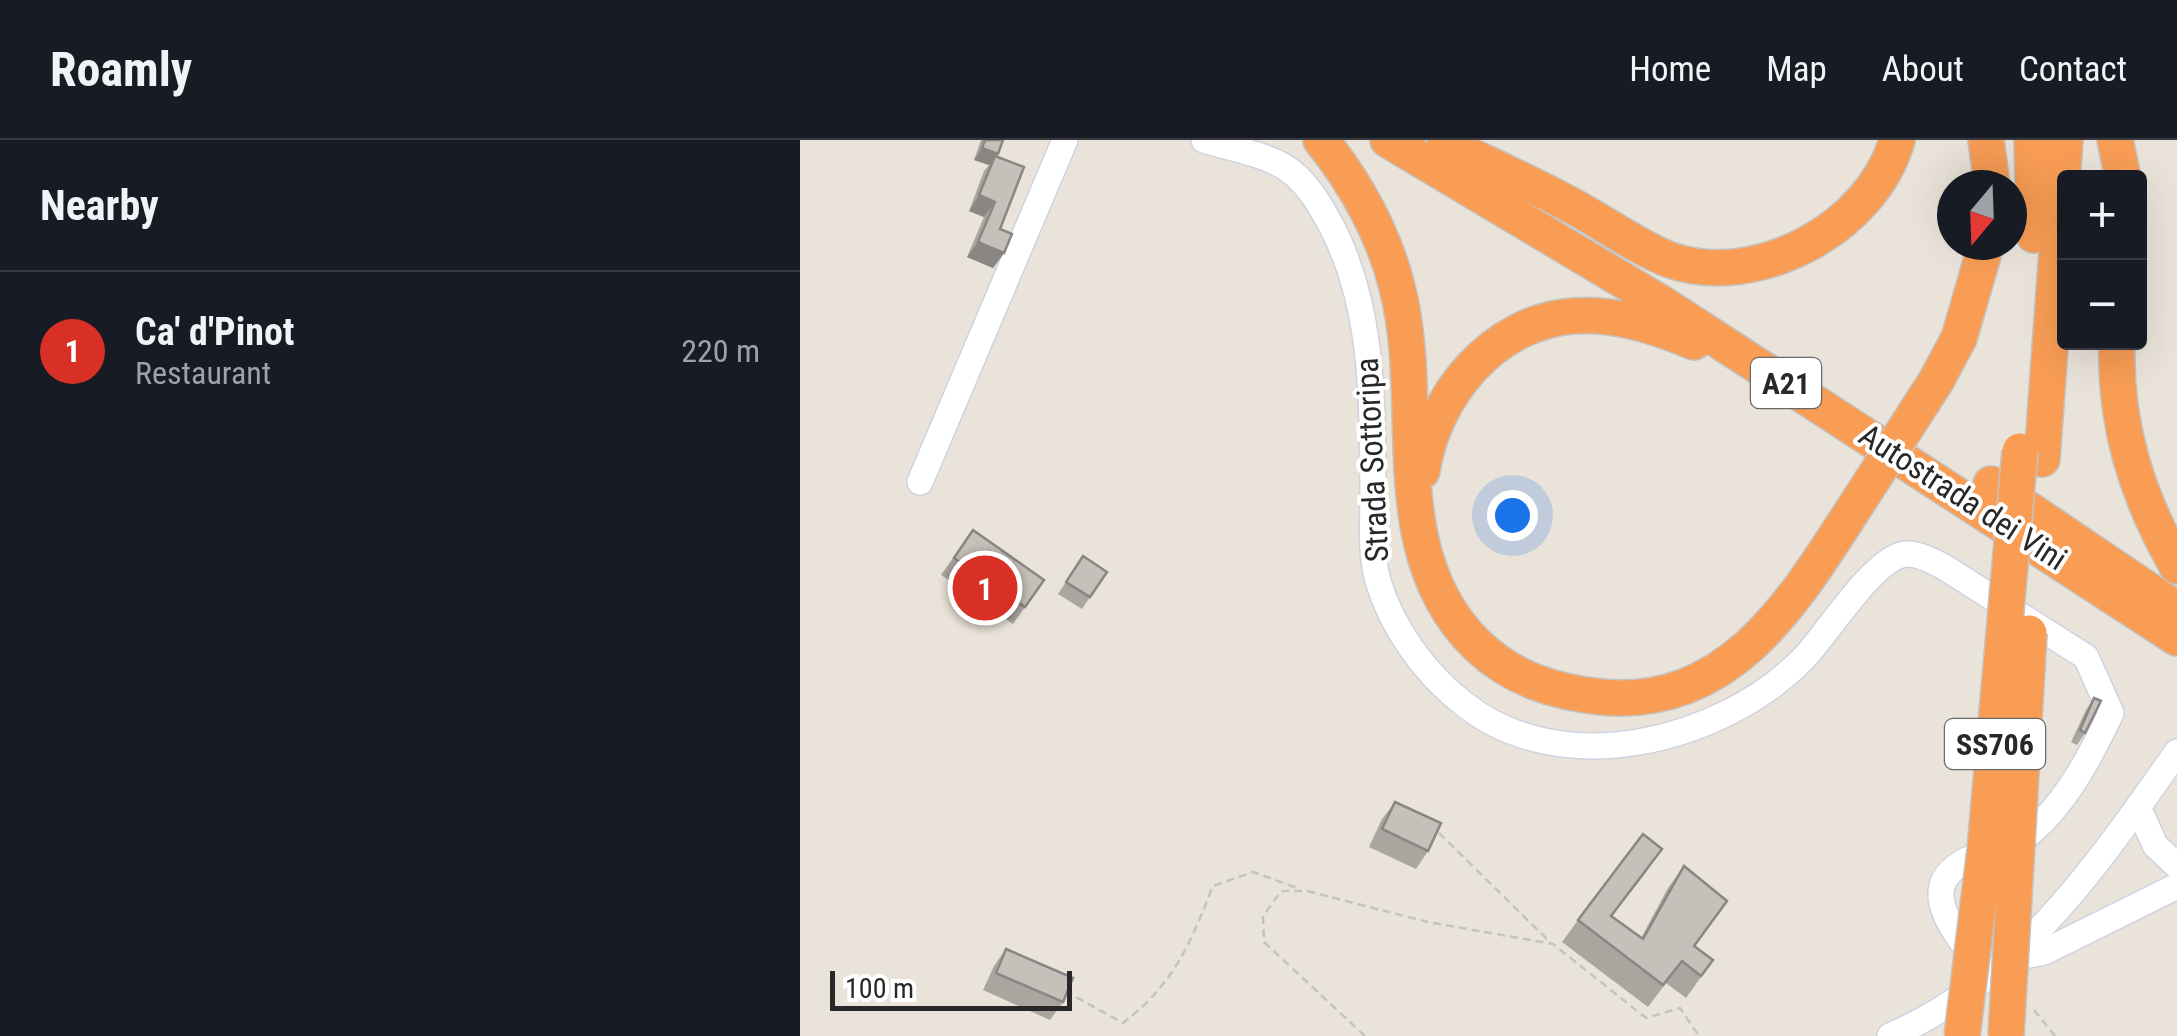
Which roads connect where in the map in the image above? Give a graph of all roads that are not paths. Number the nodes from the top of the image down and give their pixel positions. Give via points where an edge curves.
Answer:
1 (1065, 140) edge
2 (1204, 140) edge
3 (1321, 140) edge
4 (1388, 140) edge
5 (1897, 140) edge
6 (1986, 140) edge
7 (2032, 140) edge
8 (2042, 140) edge
9 (2066, 140) edge
10 (2076, 140) edge
11 (2115, 140) edge
12 (1441, 142) edge
13 (1990, 170) edge
14 (2071, 170) edge
15 (2121, 170) edge
16 (2057, 216) edge
17 (2045, 237) junction
18 (1982, 260) edge
19 (2117, 350) edge
20 (2031, 455) junction
21 (920, 482) dead end
22 (1980, 506) junction
23 (1416, 517) junction
24 (2177, 566) edge
25 (2177, 609) edge
26 (2177, 638) edge
27 (2173, 758) edge
28 (2138, 806) junction
29 (2177, 866) edge
30 (2177, 886) edge
31 (2014, 958) junction
32 (1984, 980) junction
33 (1890, 1036) edge
34 (1962, 1036) edge
35 (2006, 1036) edge

1 - 21 street
2 - 32 street, Strada Sottoripa via 1284,167 1321,206 1338,240 1365,330 1377,578 1415,652 1444,686 1495,725 1583,743 1660,739 1702,726 1766,690 1802,660 1880,569 1902,554 1924,556 2086,657 2111,713 2088,762 2031,832 1964,860 1940,896 1948,925
3 - 23 highway via 1379,235 1397,288 1408,360
4 - 22 highway, Autostrada dei Vini / A21
5 - 12 highway via 1874,186 1838,226 1802,249 1729,266 1671,260
6 - 13 highway
7 - 17 highway
8 - 17 highway, SS706
9 - 17 highway, SS706
10 - 14 highway
11 - 15 highway
12 - 25 highway, Autostrada dei Vini / A21 via 2048,520
16 - 17 highway
17 - 20 highway, SS706
18 - 23 highway, bridge via 1959,338 1860,499 1783,616 1712,675 1619,699 1569,694 1492,659 1462,630 1436,589
19 - 24 highway via 2134,478
20 - 34 highway, SS706, bridge
20 - 35 highway, SS706, bridge
22 - 23 highway via 1938,496 1697,343 1648,324 1570,316 1526,329 1460,379 1423,462
22 - 26 highway, Autostrada dei Vini / A21
27 - 28 street
28 - 29 street via 2155,845
28 - 31 street via 2062,908
30 - 31 street via 2044,952
31 - 32 street
32 - 33 street

